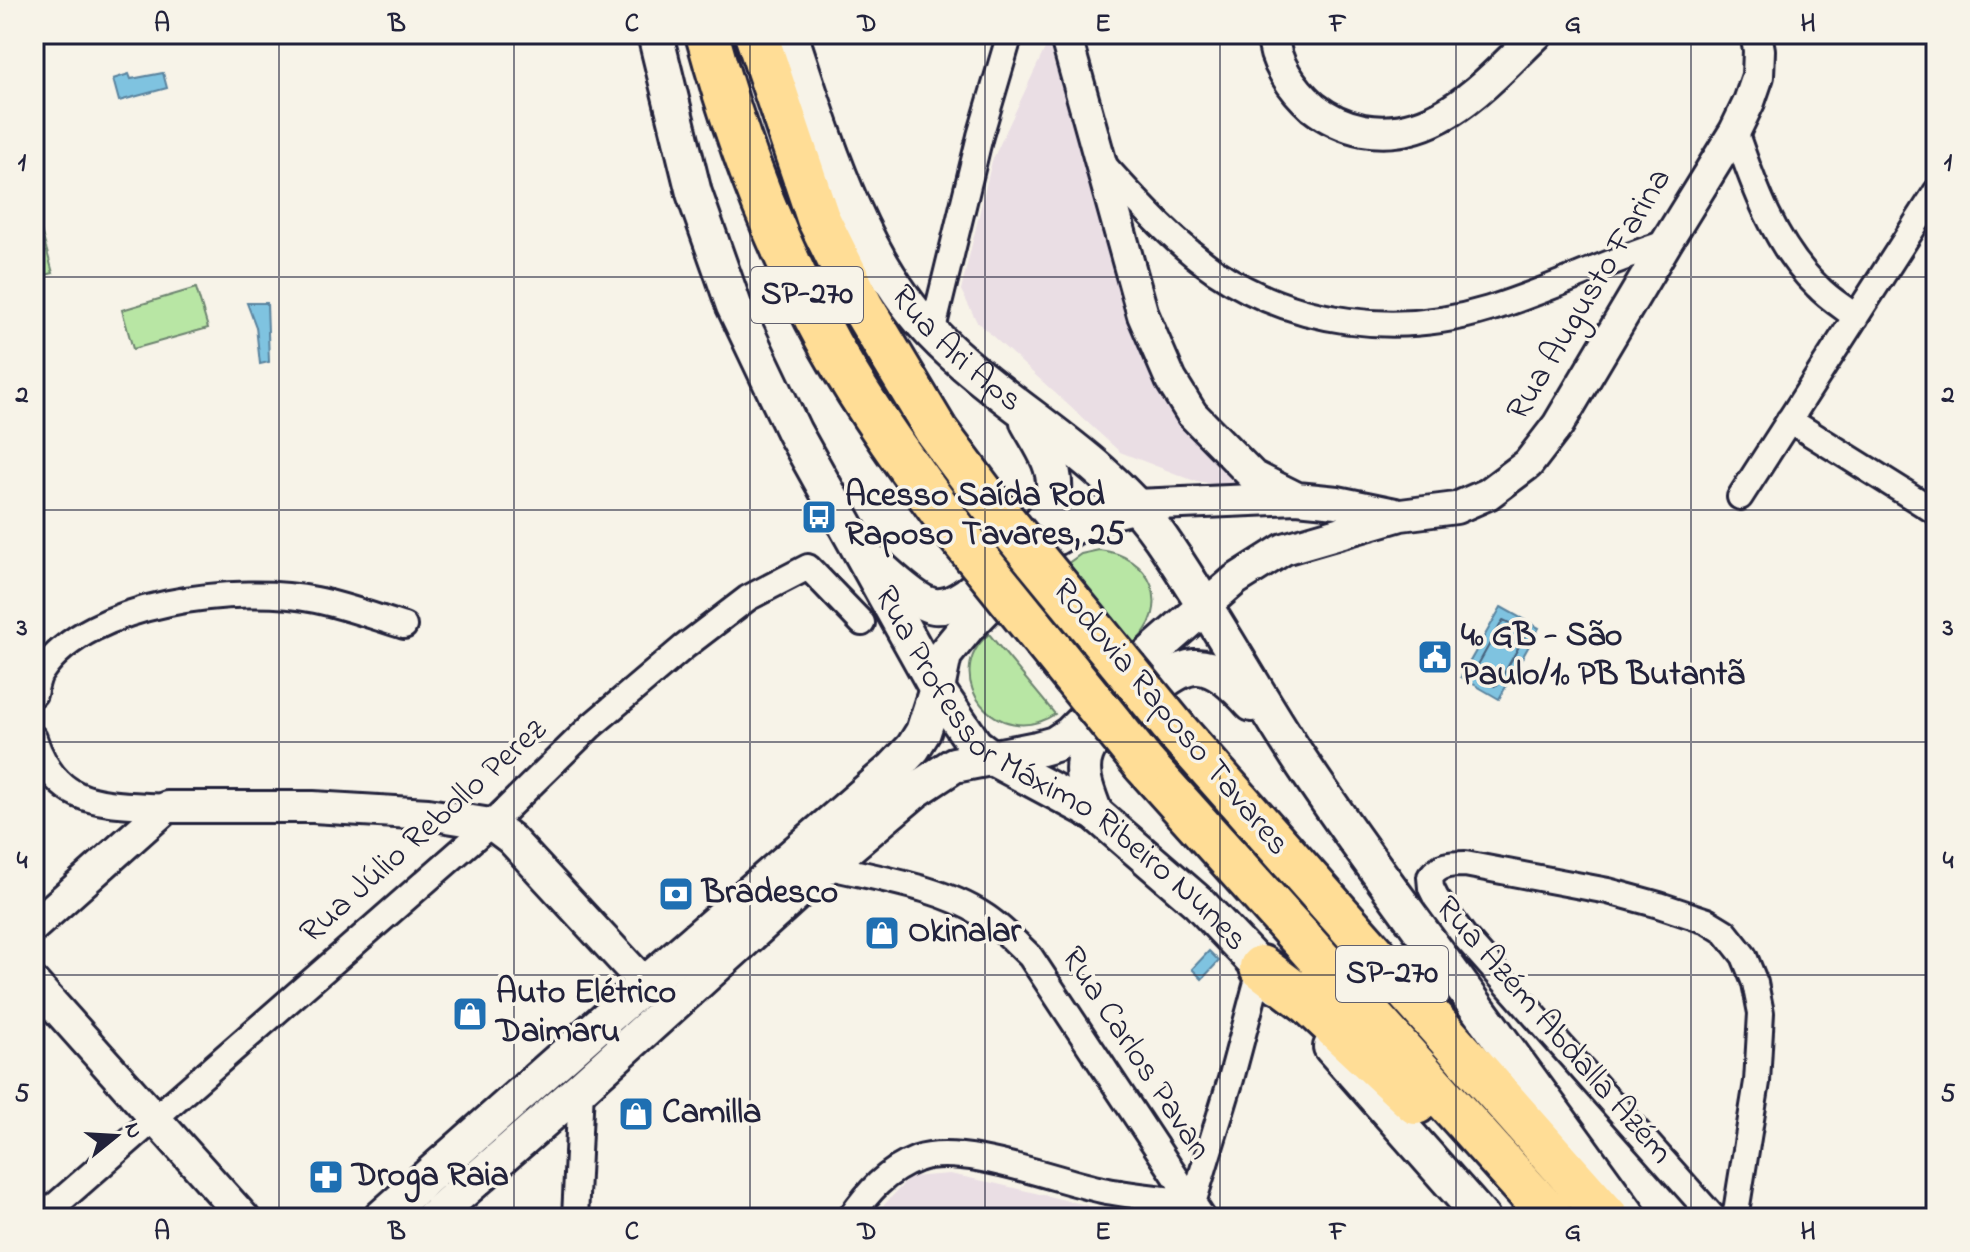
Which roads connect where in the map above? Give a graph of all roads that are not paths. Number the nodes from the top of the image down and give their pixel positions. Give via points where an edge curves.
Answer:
1 (655, 34) edge
2 (707, 34) edge
3 (756, 34) edge
4 (790, 34) edge
5 (1010, 34) edge
6 (1065, 34) edge
7 (1273, 34) edge
8 (1537, 34) edge
9 (1756, 34) edge
10 (1735, 131) junction
11 (1099, 160) junction
12 (1936, 192) edge
13 (1666, 243) junction
14 (1856, 317) junction
15 (932, 333) junction
16 (1022, 412) junction
17 (1789, 420) junction
18 (1740, 497) dead end
19 (1297, 498) junction
20 (1136, 505) junction
21 (1936, 512) edge
22 (1401, 515) junction
23 (859, 551) junction
24 (1206, 605) junction
25 (862, 623) dead end
26 (404, 626) dead end
27 (937, 689) junction
28 (34, 694) edge
29 (34, 738) edge
30 (1298, 757) junction
31 (992, 758) junction
32 (167, 807) junction
33 (1095, 813) junction
34 (491, 824) junction
35 (826, 866) junction
36 (34, 926) edge
37 (1261, 967) junction
38 (34, 983) edge
39 (645, 984) junction
40 (581, 1088) junction
41 (155, 1118) junction
42 (1198, 1210) edge
43 (1545, 1210) edge
44 (41, 1218) edge
45 (244, 1218) edge
46 (381, 1218) edge
47 (432, 1218) edge
48 (575, 1218) edge
49 (850, 1218) edge
50 (1482, 1218) edge
51 (1608, 1218) edge
52 (1630, 1218) edge
53 (1714, 1218) edge
54 (1735, 1218) edge

1 - 23 main road, Rua Professor Máximo Ribeiro Nunes via 690,178 734,306
2 - 43 highway, Rodovia Raposo Tavares / SP-270, bridge via 728,110 768,212 830,344 891,443 956,532 1144,764
3 - 51 highway, Rodovia Raposo Tavares / SP-270, bridge via 818,218 862,307 937,432 1176,730
4 - 15 main road, Rua Ari Aps via 852,204 883,266
5 - 15 street
6 - 11 street, Rua Augusto Farina
7 - 8 street via 1279,61 1302,97 1352,128 1379,132 1411,130 1437,120 1485,84
9 - 10 street, Rua Augusto Farina via 1758,76
10 - 13 street, Rua Augusto Farina
10 - 14 street via 1748,171 1795,261
11 - 13 street via 1146,211 1215,270 1299,312 1345,321 1455,319
11 - 19 street, Rua Augusto Farina via 1143,315 1171,380 1192,414 1253,476
12 - 14 street
13 - 22 street, Rua Augusto Farina via 1558,425 1528,464 1488,494 1456,508
14 - 17 street
15 - 16 main road, Rua Ari Aps
16 - 20 main road, Rua Ari Aps via 1093,463
16 - 23 main road via 1053,472 1050,509 966,596 949,605 923,603
17 - 18 street
17 - 21 street
19 - 20 street, Rua Augusto Farina
19 - 22 street, Rua Augusto Farina
20 - 24 main road, Rua Ari Aps
20 - 27 main road via 1080,523 1050,541 949,648
22 - 24 street, Rua Augusto Farina via 1284,549
23 - 27 main road, Rua Professor Máximo Ribeiro Nunes
24 - 30 main road, Rua Azém Abdalla Azém
24 - 31 main road via 1070,734 1055,744
25 - 34 street, Rua Júlio Rebollo Perez via 808,567 748,598 591,726
26 - 28 street via 316,600 277,595 164,604 99,625 65,647 40,672
27 - 31 main road, Rua Professor Máximo Ribeiro Nunes via 975,745
27 - 39 main road via 923,732 894,768
29 - 32 street via 42,761 60,785 78,795 106,803
30 - 33 main road via 1232,681 1216,670 1189,668 1171,675 1101,732 1086,751 1084,782
30 - 52 main road, Rua Azém Abdalla Azém
31 - 33 main road, Rua Professor Máximo Ribeiro Nunes
31 - 35 main road via 954,765 930,780
32 - 34 street via 313,807
32 - 36 street
33 - 37 main road, Rua Professor Máximo Ribeiro Nunes via 1199,903
34 - 39 street via 511,839
34 - 41 street, Rua Júlio Rebollo Perez
35 - 40 main road
35 - 42 street, Rua Carlos Pavan via 961,903 1004,931 1030,956
37 - 42 street
37 - 43 highway
37 - 50 main road, Rua Professor Máximo Ribeiro Nunes
38 - 41 street
39 - 46 main road
40 - 47 main road
40 - 48 street
41 - 44 street, Rua Júlio Rebollo Perez
41 - 45 street
42 - 49 street via 955,1156 921,1158 892,1171
53 - 54 street, Rua Azém Abdalla Azém via 1464,936 1431,888 1430,877 1441,866 1465,864 1621,895 1707,921 1725,932 1744,956 1761,1013 1757,1082

